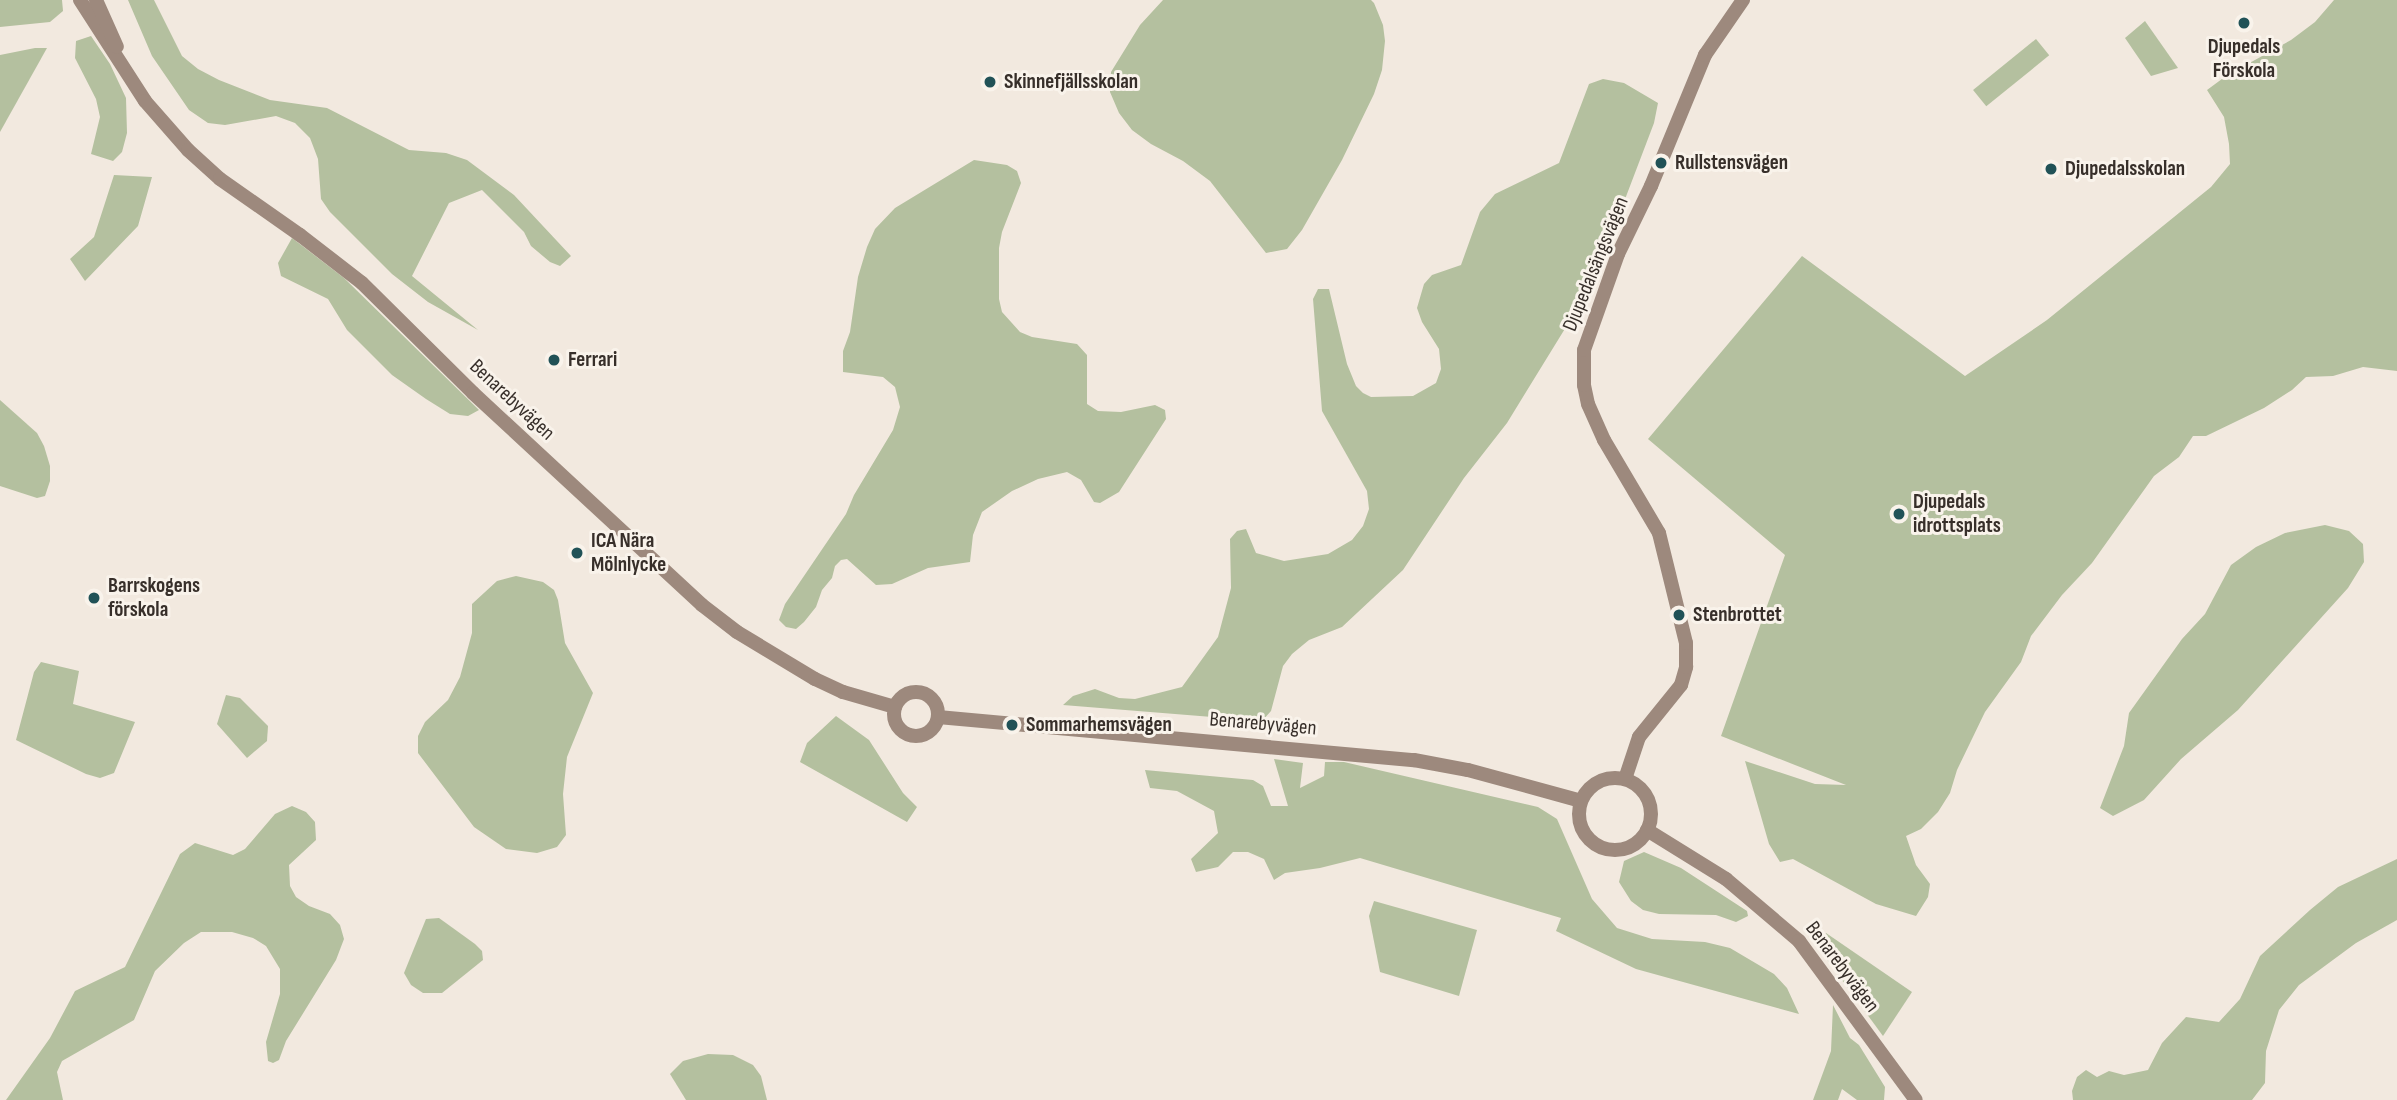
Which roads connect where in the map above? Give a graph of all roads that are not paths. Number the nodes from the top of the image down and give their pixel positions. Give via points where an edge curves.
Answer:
1 (80, 0) edge
2 (96, 0) edge
3 (1743, 0) edge
4 (131, 80) junction
5 (895, 707) junction
6 (938, 717) junction
7 (1625, 779) junction
8 (1581, 801) junction
9 (1647, 830) junction
10 (1916, 1100) edge

1 - 4 street, Benarebyvägen
2 - 4 street, Benarebyvägen
3 - 7 street, Djupedalsängsvägen via 1704,55 1618,254 1584,350 1584,385 1591,414 1659,533 1686,643 1681,685 1639,737
4 - 5 street, Benarebyvägen via 159,119 219,179 362,283 702,605 815,679
5 - 6 street via 908,694 921,693 934,702
5 - 6 street via 898,728 912,736 929,732
6 - 8 street, Benarebyvägen via 1413,760
7 - 8 street via 1599,781
7 - 9 street via 1642,790 1648,801
8 - 9 street via 1582,828 1596,845 1624,849
9 - 10 street, Benarebyvägen via 1726,879 1799,940

